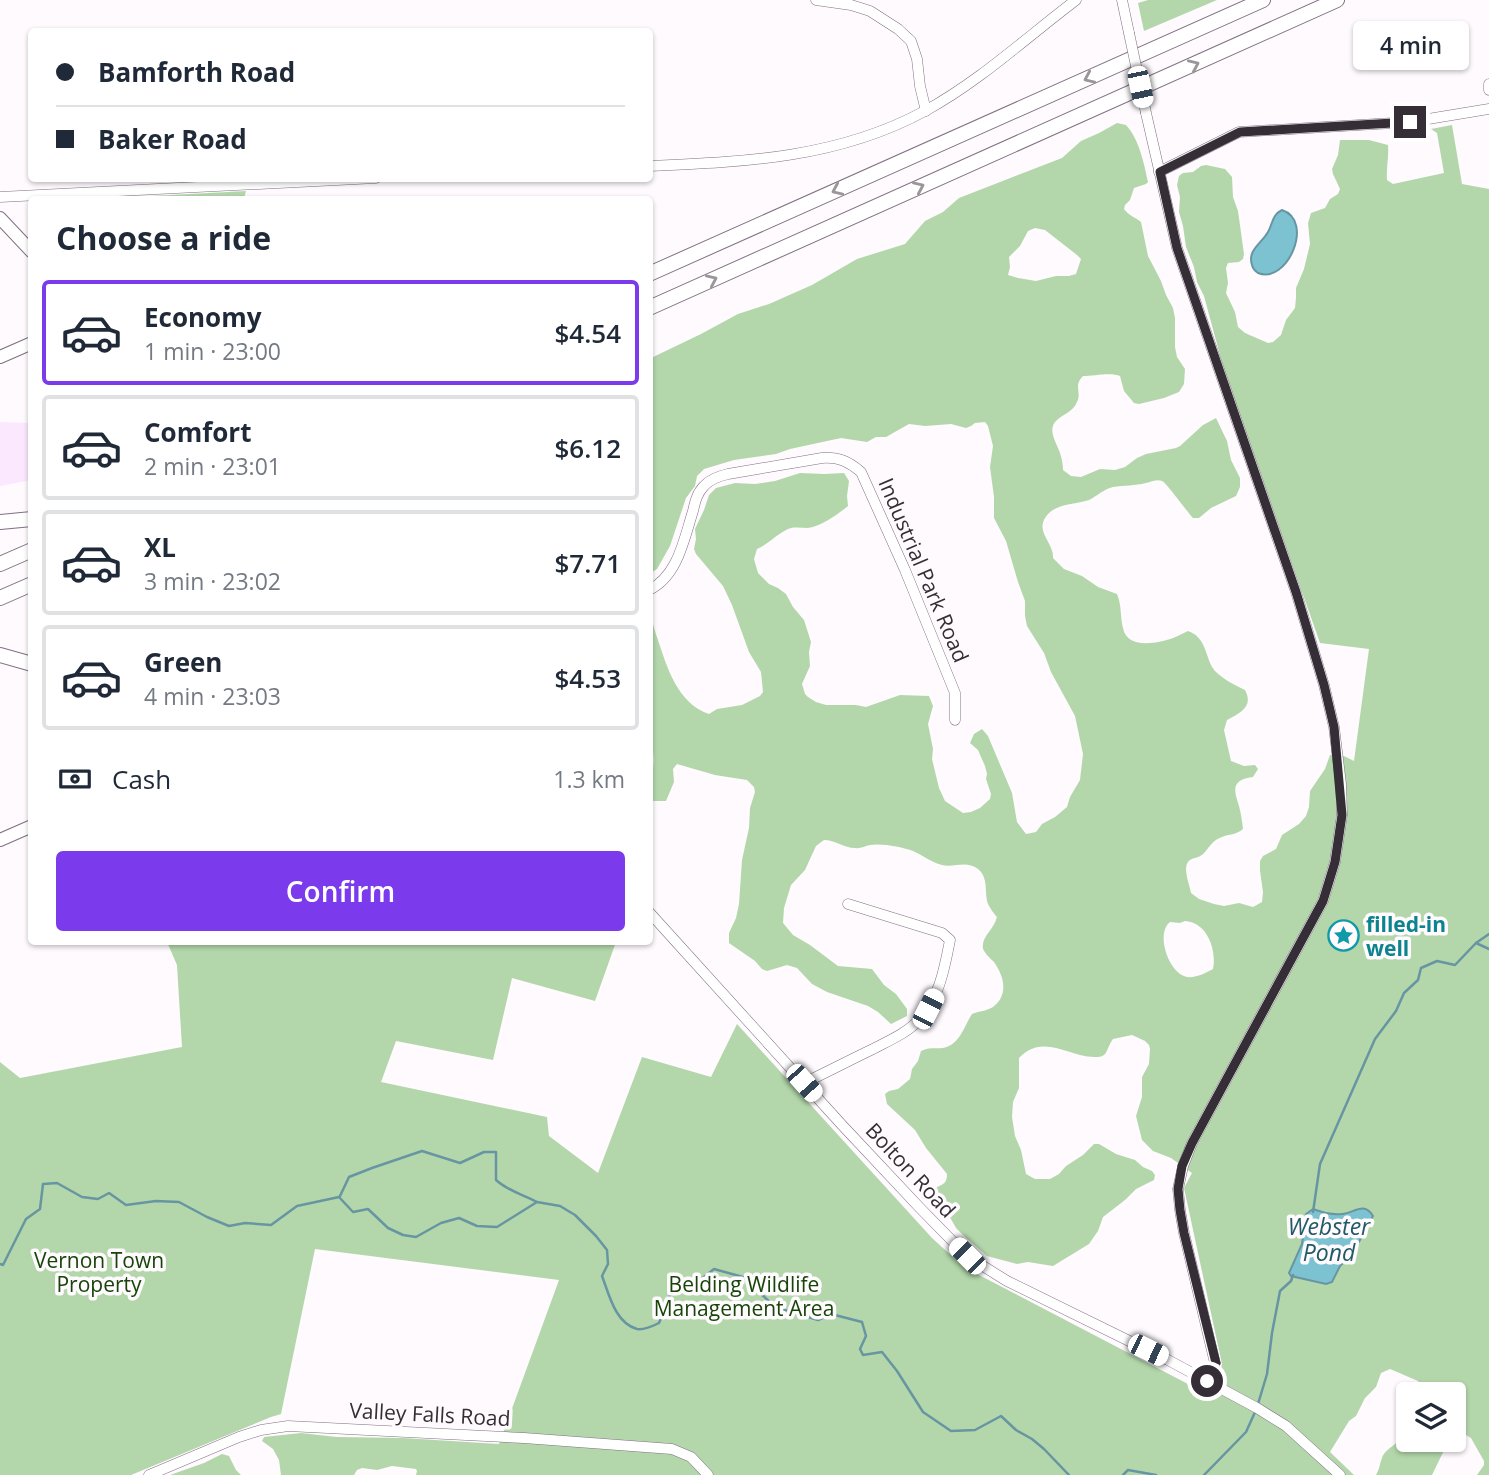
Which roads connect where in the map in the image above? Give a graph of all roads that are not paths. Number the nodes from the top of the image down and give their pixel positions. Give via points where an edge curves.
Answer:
1 (816, 0) edge
2 (1076, 0) edge
3 (1122, 0) edge
4 (1263, 0) edge
5 (1337, 0) edge
6 (1489, 85) edge
7 (1489, 90) edge
8 (1489, 110) edge
9 (926, 111) junction
10 (653, 166) edge
11 (1160, 172) junction
12 (297, 182) edge
13 (0, 197) edge
14 (0, 218) edge
15 (28, 249) edge
16 (653, 272) edge
17 (653, 307) edge
18 (28, 345) edge
19 (0, 357) edge
20 (28, 519) edge
21 (0, 522) edge
22 (28, 552) edge
23 (0, 564) edge
24 (28, 586) edge
25 (653, 588) edge
26 (0, 598) edge
27 (0, 655) edge
28 (28, 663) edge
29 (955, 720) dead end
30 (28, 828) edge
31 (0, 839) edge
32 (848, 904) dead end
33 (653, 916) edge
34 (804, 1083) junction
35 (1207, 1381) junction
36 (149, 1475) edge
37 (708, 1475) edge
38 (1340, 1475) edge

1 - 9 street via 870,11 911,41
2 - 9 street
3 - 11 street, bridge
4 -> 16 highway
17 -> 5 highway
6 - 7 street
8 - 11 street via 1410,122 1240,132
9 - 10 street via 832,148 766,159
11 - 35 street via 1177,248 1324,685 1334,727 1342,815 1323,901 1182,1166 1178,1189 1184,1233 1216,1363
12 - 13 street
14 - 15 main road
18 - 19 main road
20 - 21 highway
22 - 23 highway
24 - 26 highway
25 - 29 street, Industrial Park Road via 676,563 697,495 715,477 822,458 849,462 861,472 910,582 955,693
27 - 28 highway
30 - 31 main road
32 - 34 street via 942,933 950,940 948,951 936,994 918,1022
33 - 34 street, Bolton Road
34 - 35 street, Bolton Road via 967,1256 1007,1281
35 - 38 street, Bolton Road via 1286,1426
36 - 37 street, Valley Falls Road via 239,1437 288,1426 672,1448 691,1457

